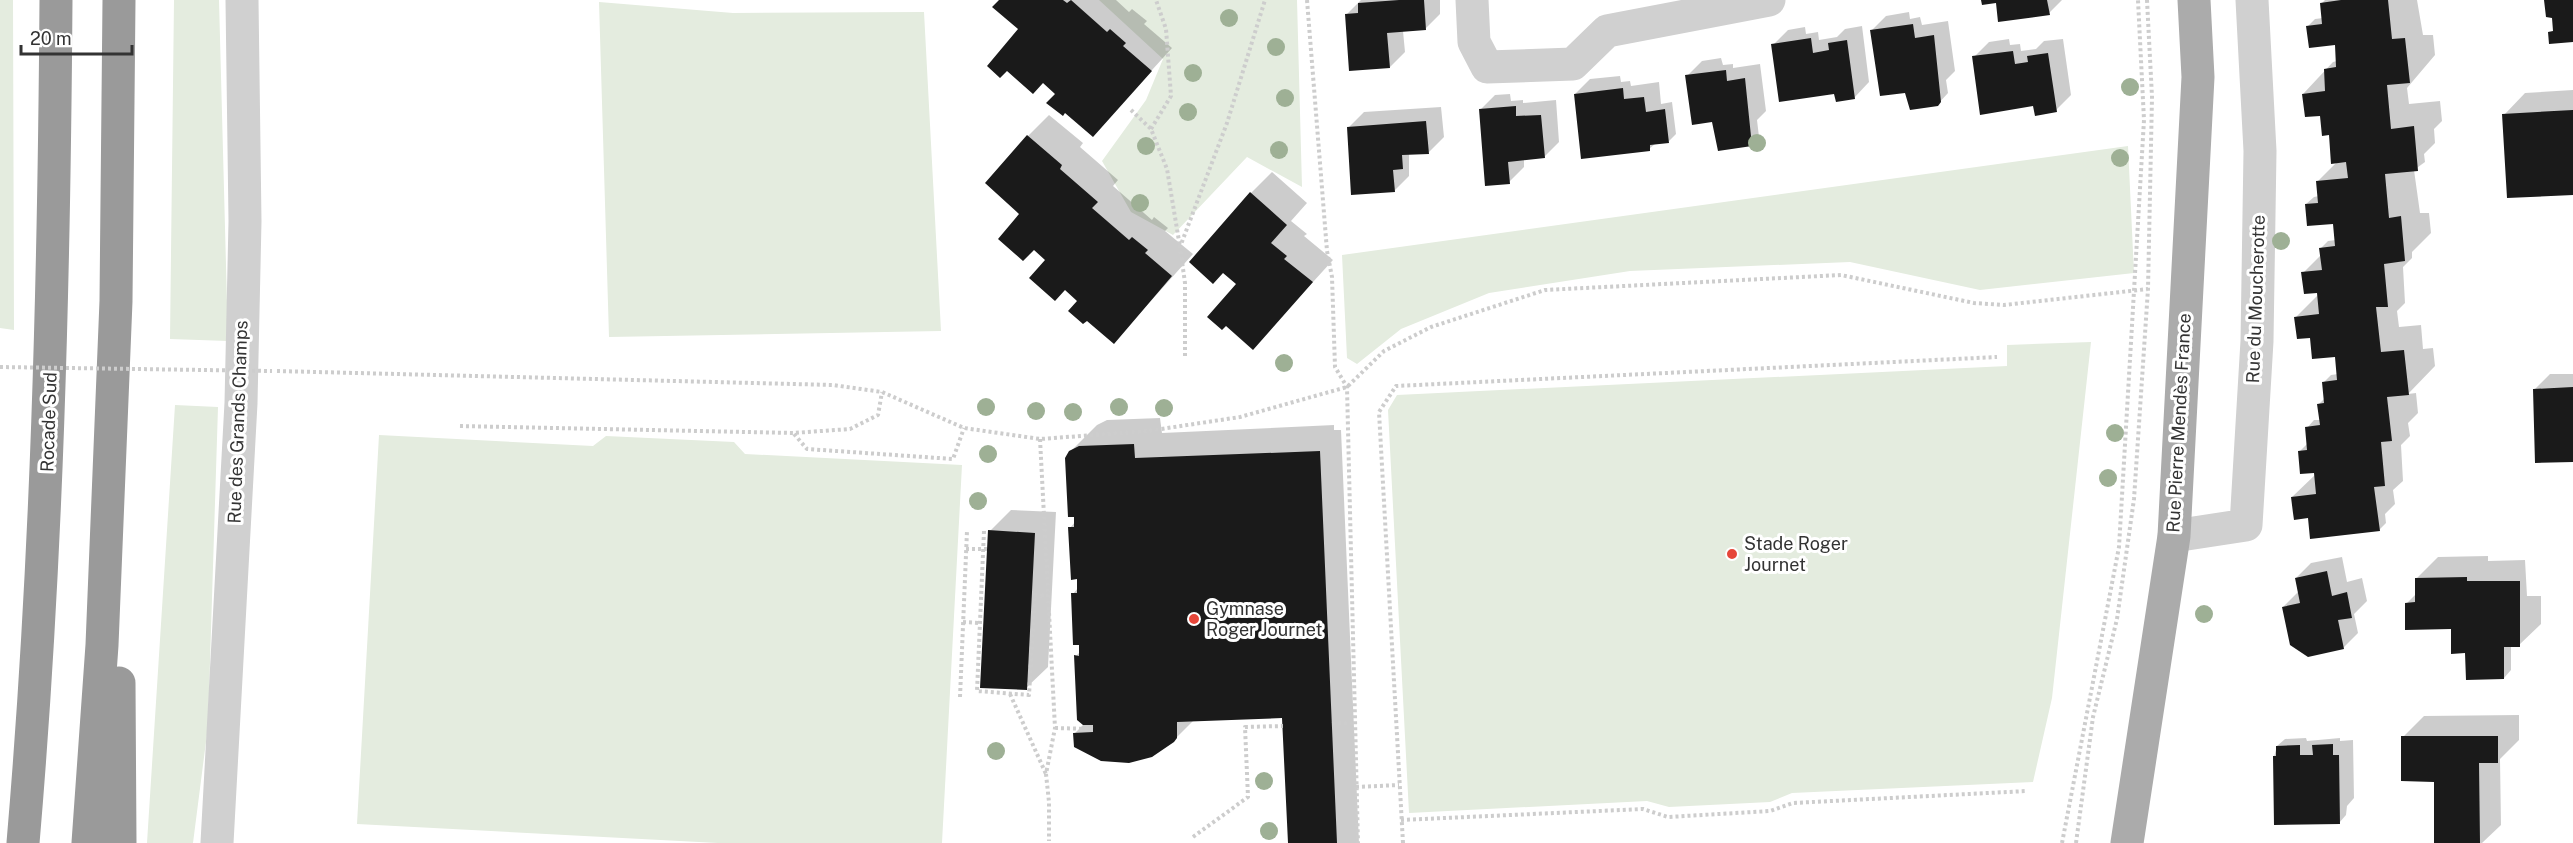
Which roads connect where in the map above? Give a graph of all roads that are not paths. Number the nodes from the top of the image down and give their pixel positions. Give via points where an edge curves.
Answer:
1 (56, 0) edge
2 (119, 0) edge
3 (242, 0) edge
4 (1472, 0) edge
5 (1769, 0) edge
6 (2194, 0) edge
7 (2252, 0) edge
8 (116, 301) junction
9 (2174, 536) junction
10 (23, 843) edge
11 (88, 843) edge
12 (120, 843) edge
13 (217, 843) edge
14 (2127, 843) edge

1 - 10 highway, Rocade Sud via 53,305 46,493
2 - 8 highway
3 - 13 street, Rue des Grands Champs via 245,221 241,403
4 - 5 street via 1474,42 1487,68 1573,64 1607,31
6 - 9 main road, Rue Pierre Mendès France via 2198,77
7 - 9 street, Rue du Moucherotte via 2260,151 2257,341 2246,525
8 - 11 highway via 102,633
8 - 12 highway
9 - 14 main road, Rue Pierre Mendès France

